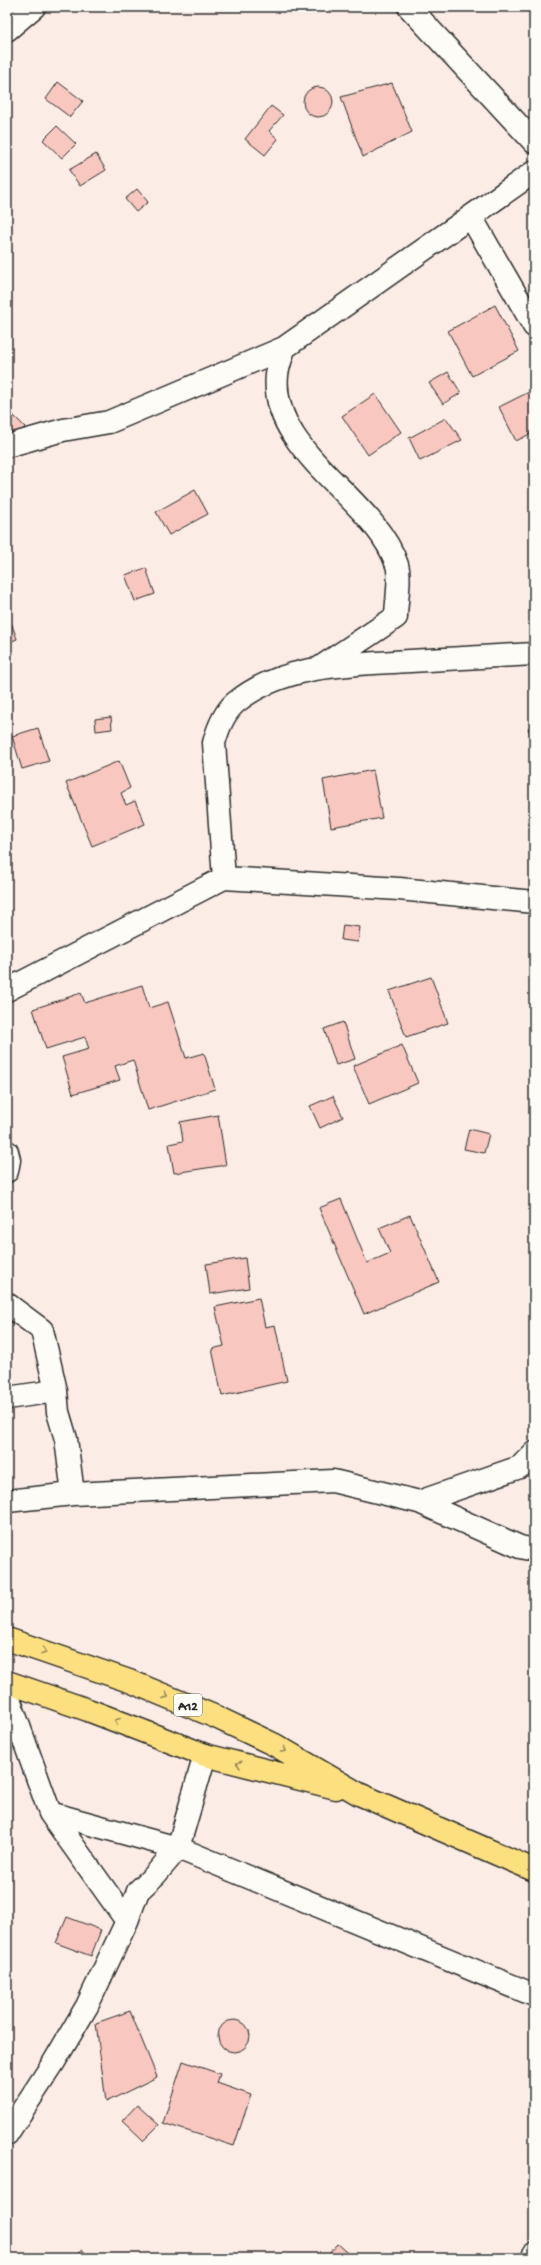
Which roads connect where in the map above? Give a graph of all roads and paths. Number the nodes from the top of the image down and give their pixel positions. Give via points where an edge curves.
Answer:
1 (34, 7) edge
2 (409, 7) edge
3 (7, 30) edge
4 (534, 142) edge
5 (534, 172) edge
6 (471, 217) junction
7 (534, 326) edge
8 (284, 348) junction
9 (7, 446) edge
10 (534, 654) edge
11 (320, 667) junction
12 (224, 878) junction
13 (534, 902) edge
14 (7, 990) edge
15 (7, 1152) edge
16 (7, 1171) edge
17 (7, 1304) edge
18 (56, 1391) junction
19 (7, 1398) edge
20 (534, 1453) edge
21 (73, 1494) junction
22 (7, 1501) edge
23 (419, 1502) junction
24 (534, 1550) edge
25 (7, 1639) edge
26 (7, 1682) edge
27 (7, 1693) edge
28 (205, 1756) junction
29 (359, 1794) junction
30 (50, 1813) junction
31 (178, 1848) junction
32 (534, 1870) edge
33 (127, 1921) junction
34 (534, 1995) edge
35 (7, 2134) edge
36 (534, 2254) edge
37 (533, 2258) edge

1 - 3 street
2 - 4 street
5 - 6 street
6 - 7 street
6 - 8 street
8 - 9 street via 109,422 63,430
8 - 11 street via 277,375 280,407 293,437 383,537 398,566 396,617
10 - 11 street
11 - 12 street via 276,680 256,689 234,704 220,724 214,742
12 - 13 street via 398,889
12 - 14 street
15 - 16 street
17 - 18 street via 42,1330
18 - 19 street
18 - 21 street via 58,1412 66,1439
20 - 23 street via 520,1467
21 - 22 street
21 - 23 street via 333,1481
23 - 24 street via 520,1547
25 -> 29 main road, A12 via 132,1682 216,1717 275,1745
28 -> 26 main road, A12 via 88,1710
27 - 30 street
29 -> 28 main road, A12
28 - 31 street
29 - 32 main road, A12
30 - 31 street
30 - 33 street
31 - 33 street via 138,1891
31 - 34 street
33 - 35 street via 87,2006
36 - 37 street

